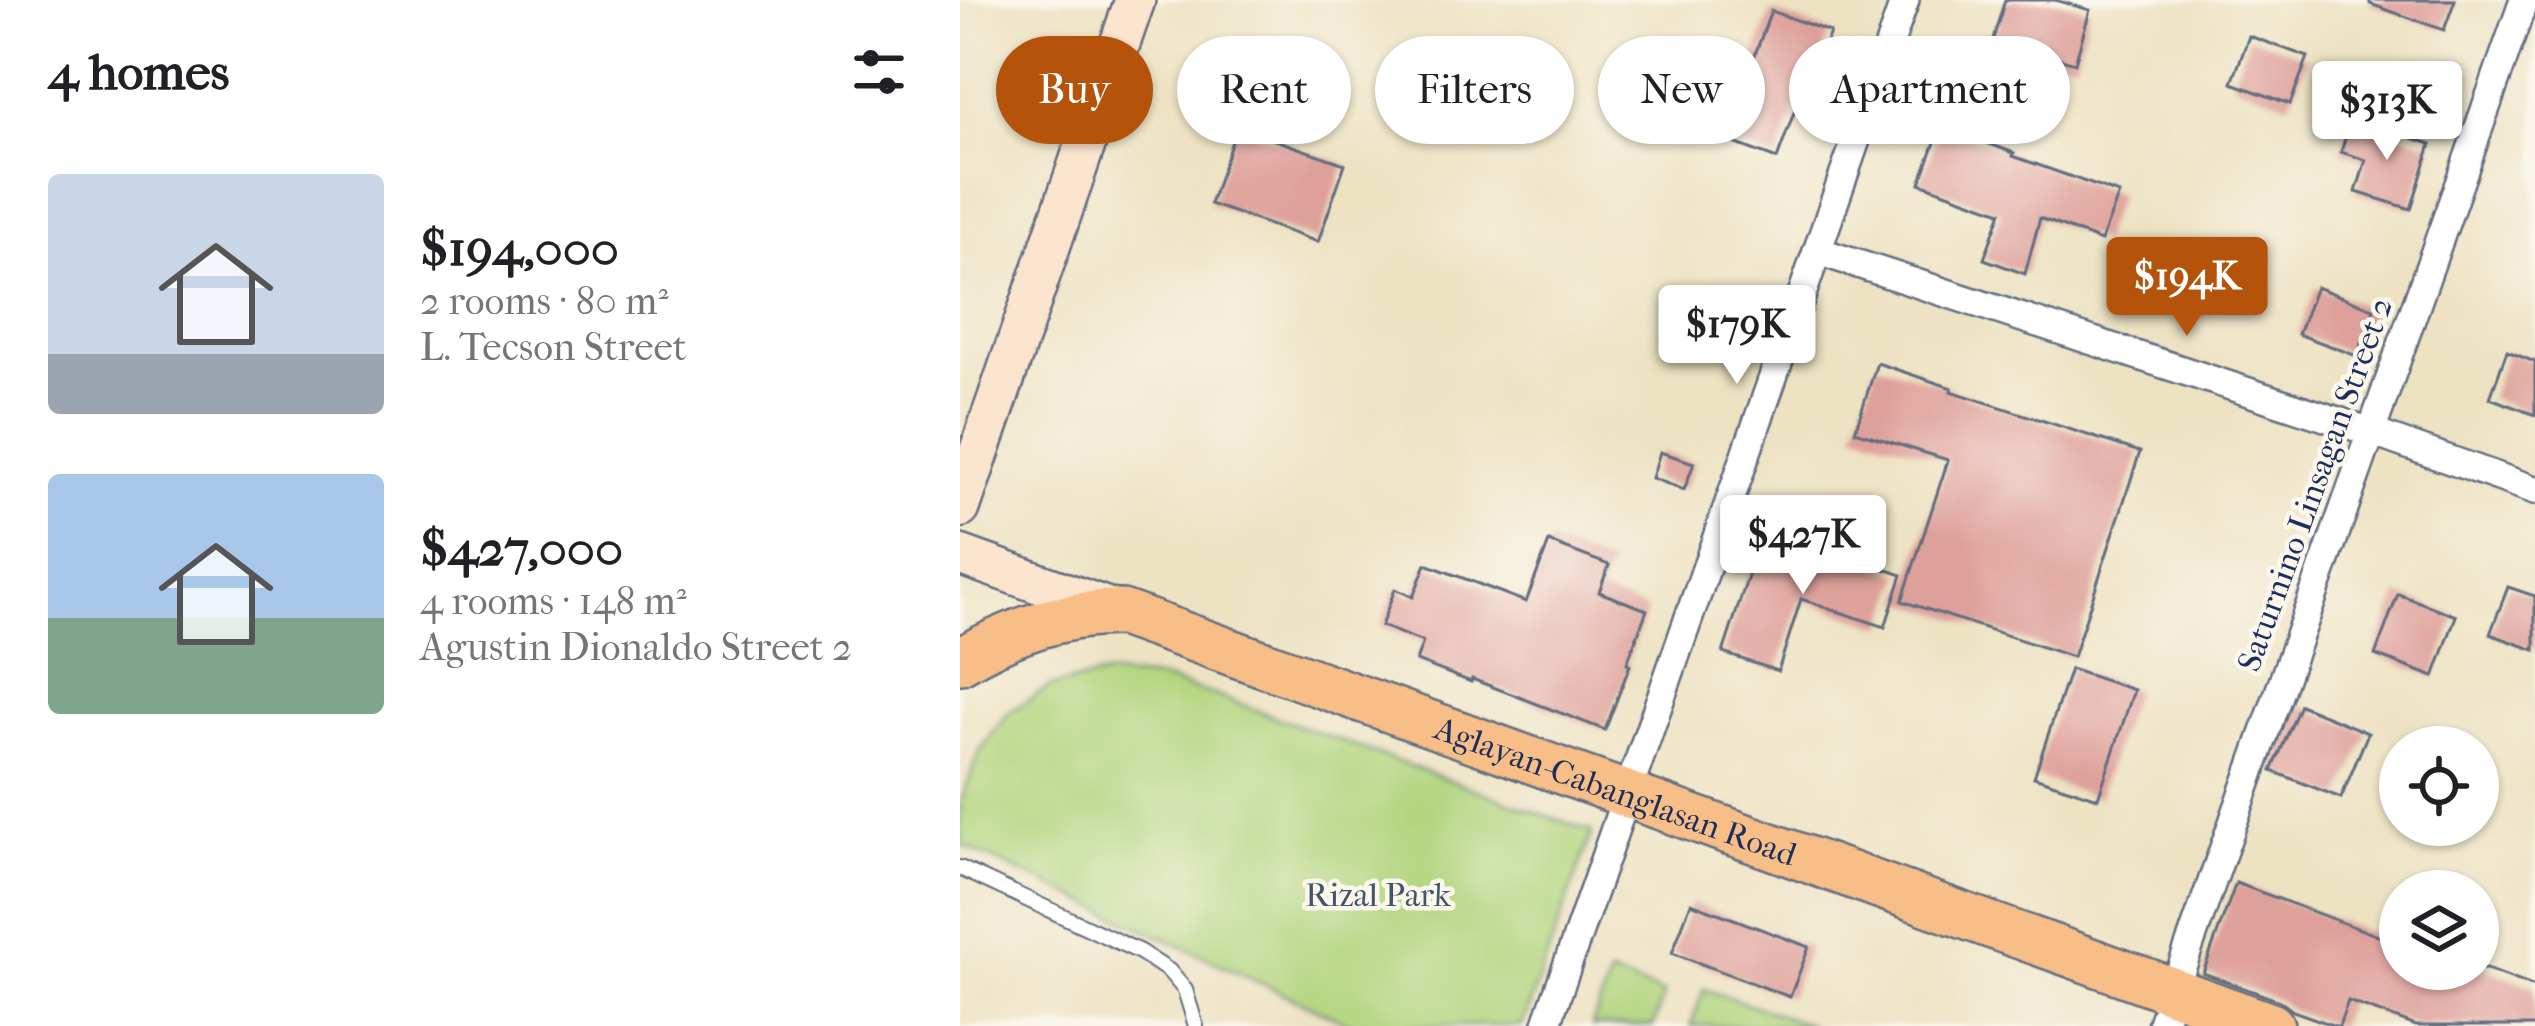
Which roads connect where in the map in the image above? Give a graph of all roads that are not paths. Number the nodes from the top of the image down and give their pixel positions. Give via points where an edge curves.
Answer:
1 (1135, 0) edge
2 (1905, 0) edge
3 (2524, 0) edge
4 (1818, 250) junction
5 (2371, 432) junction
6 (2535, 490) edge
7 (960, 508) edge
8 (960, 555) edge
9 (1122, 613) junction
10 (960, 661) edge
11 (1629, 794) junction
12 (960, 868) edge
13 (2167, 1009) edge
14 (1196, 1026) edge
15 (1546, 1026) edge
16 (2271, 1026) edge

1 - 7 street
2 - 4 street
3 - 5 street, Saturnino Linsagan Street 2
4 - 5 street
4 - 11 street
5 - 6 street
5 - 13 street, Saturnino Linsagan Street 2
8 - 9 street
9 - 10 main road, Aglayan-Cabanglasan Road via 1057,619
9 - 11 main road, Aglayan-Cabanglasan Road
11 - 13 main road, Aglayan-Cabanglasan Road
11 - 15 street
12 - 14 lane via 1169,971
13 - 16 main road, Aglayan-Cabanglasan Road

